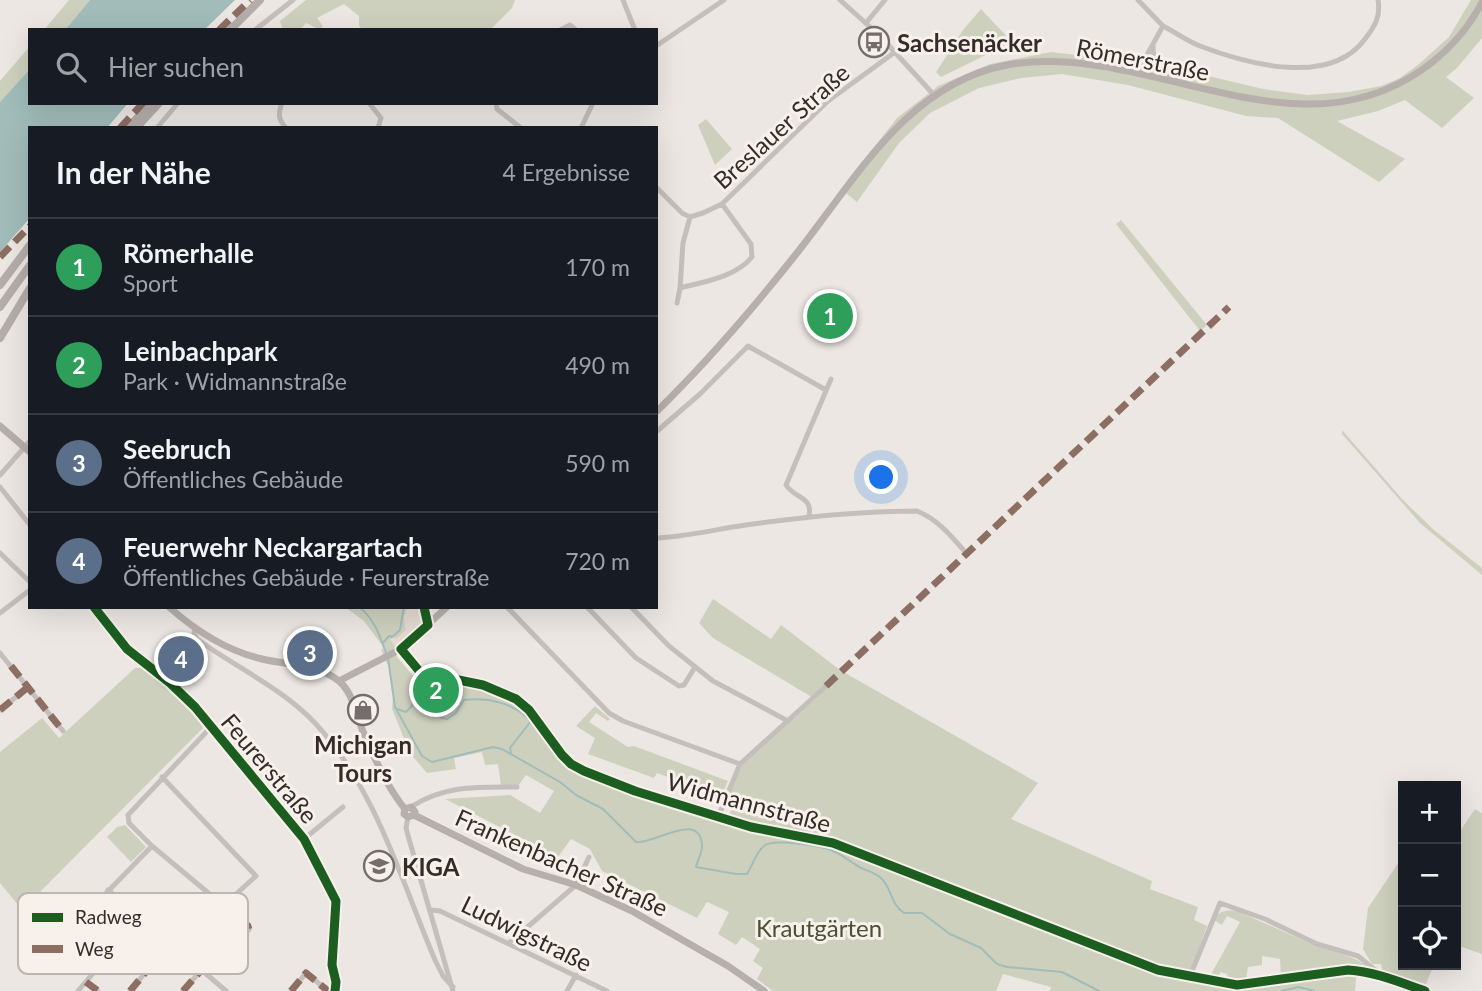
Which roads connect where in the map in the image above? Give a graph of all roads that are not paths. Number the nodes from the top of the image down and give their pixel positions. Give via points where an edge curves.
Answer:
1 (260, 0) edge
2 (293, 0) edge
3 (623, 0) edge
4 (724, 0) edge
5 (840, 0) edge
6 (885, 0) edge
7 (1138, 0) edge
8 (1378, 0) edge
9 (1482, 2) edge
10 (866, 23) junction
11 (1163, 26) junction
12 (232, 28) edge
13 (258, 28) edge
14 (634, 28) edge
15 (1153, 40) junction
16 (658, 45) edge
17 (895, 52) junction
18 (1136, 73) junction
19 (1189, 85) junction
20 (934, 95) junction
21 (149, 105) edge
22 (157, 105) edge
23 (176, 105) edge
24 (281, 105) edge
25 (371, 105) edge
26 (496, 105) edge
27 (592, 105) edge
28 (130, 126) edge
29 (138, 126) edge
30 (159, 126) edge
31 (284, 126) edge
32 (379, 126) edge
33 (518, 126) edge
34 (581, 126) edge
35 (658, 189) edge
36 (722, 204) junction
37 (690, 217) junction
38 (28, 248) edge
39 (28, 268) edge
40 (0, 285) edge
41 (680, 288) junction
42 (28, 292) edge
43 (677, 303) dead end
44 (0, 307) edge
45 (0, 338) edge
46 (831, 379) dead end
47 (826, 390) junction
48 (658, 410) edge
49 (0, 426) edge
50 (658, 430) edge
51 (28, 447) edge
52 (0, 475) edge
53 (0, 487) edge
54 (809, 516) junction
55 (28, 522) edge
56 (658, 538) edge
57 (0, 553) edge
58 (967, 554) dead end
59 (28, 580) edge
60 (28, 592) edge
61 (96, 609) edge
62 (171, 609) edge
63 (445, 609) edge
64 (509, 609) edge
65 (591, 609) edge
66 (633, 609) edge
67 (0, 613) edge
68 (195, 628) junction
69 (401, 649) junction
70 (0, 653) edge
71 (695, 667) junction
72 (339, 681) junction
73 (826, 686) dead end
74 (28, 687) junction
75 (0, 710) edge
76 (788, 721) junction
77 (211, 727) junction
78 (63, 731) dead end
79 (740, 764) junction
80 (162, 777) junction
81 (517, 787) dead end
82 (343, 807) dead end
83 (410, 812) junction
84 (719, 817) junction
85 (304, 839) junction
86 (152, 846) junction
87 (589, 857) dead end
88 (576, 885) junction
89 (108, 891) joint
90 (110, 893) edge
91 (209, 893) edge
92 (237, 893) edge
93 (430, 910) junction
94 (509, 943) junction
95 (93, 974) edge
96 (144, 974) edge
97 (197, 974) edge
98 (207, 974) edge
99 (1380, 974) junction
100 (576, 975) junction
101 (1190, 976) junction
102 (86, 982) junction
103 (453, 989) edge
104 (78, 991) edge
105 (97, 991) edge
106 (130, 991) edge
107 (183, 991) edge
108 (226, 991) edge
109 (291, 991) edge
110 (328, 991) edge
111 (335, 991) edge
112 (567, 991) edge
113 (607, 991) edge
114 (764, 991) edge
115 (1425, 991) edge

1 - 12 main road
2 - 13 street
3 - 14 street
4 - 16 street
5 - 10 street
6 - 10 street
7 - 11 street
8 - 11 street via 1379,16 1363,43 1342,60 1319,66 1289,67 1236,58
9 - 19 main road, Römerstraße via 1436,60 1374,94 1317,105 1229,96
10 - 17 street
11 - 15 street
15 - 18 street
15 - 19 street via 1158,67
17 - 20 street
17 - 36 street, Breslauer Straße via 828,101
18 - 19 main road, Römerstraße
18 - 20 main road, Römerstraße via 1068,63 1023,63 972,75
20 - 48 main road, Römerstraße via 889,135 760,299
21 - 28 main road
22 - 29 main road
23 - 30 street
24 - 31 street via 278,112
25 - 32 street via 381,118
26 - 33 street
27 - 34 street
35 - 37 street
36 - 37 street, Breslauer Straße
36 - 41 street via 751,244 752,257 736,271
37 - 41 street
38 - 40 main road
39 - 44 main road
41 - 43 street
42 - 45 main road
46 - 47 street
47 - 50 street via 748,346
47 - 54 street via 786,485 807,500
49 - 51 main road
51 - 52 street
53 - 55 street
54 - 56 street
54 - 58 street via 917,511 943,526
57 - 59 street
60 - 67 street
61 - 77 street, Feurerstraße via 127,649 170,683
62 - 68 main road
63 - 69 main road
64 - 79 street via 609,713
65 - 71 street via 636,658 679,686
66 - 71 street
68 - 72 main road via 241,653 323,671
68 - 103 street via 197,639 287,700 327,738 369,802 435,960
69 - 72 main road
69 - 84 street, Widmannstraße via 419,673 482,685 516,699 578,768
70 - 74 street
71 - 76 street
72 - 83 main road via 388,783
73 - 76 street
74 - 75 street
74 - 78 street
76 - 79 street
77 - 80 street
77 - 85 street, Feurerstraße
79 - 84 street
80 - 86 street via 128,815 129,823
80 - 92 street via 256,876
81 - 83 street via 451,789 432,795
82 - 85 street
83 - 88 main road, Frankenbacher Straße via 523,869
83 - 93 street via 406,828
84 - 101 street, Widmannstraße via 833,843 1119,956
85 - 111 street, Feurerstraße via 336,901
86 - 89 street
86 - 91 street
87 - 88 street
88 - 94 street
88 - 114 main road, Frankenbacher Straße via 686,940
89 - 90 street
93 - 94 street, Ludwigstraße
93 - 103 street
94 - 100 street, Ludwigstraße
95 - 102 street
96 - 106 street
97 - 107 street
98 - 108 street
99 - 101 street, Widmannstraße via 1348,970 1237,985
99 - 101 street via 1358,956 1220,903
99 - 115 street
100 - 112 street
100 - 113 street, Ludwigstraße
102 - 104 street
102 - 105 street
109 - 110 street via 306,973

